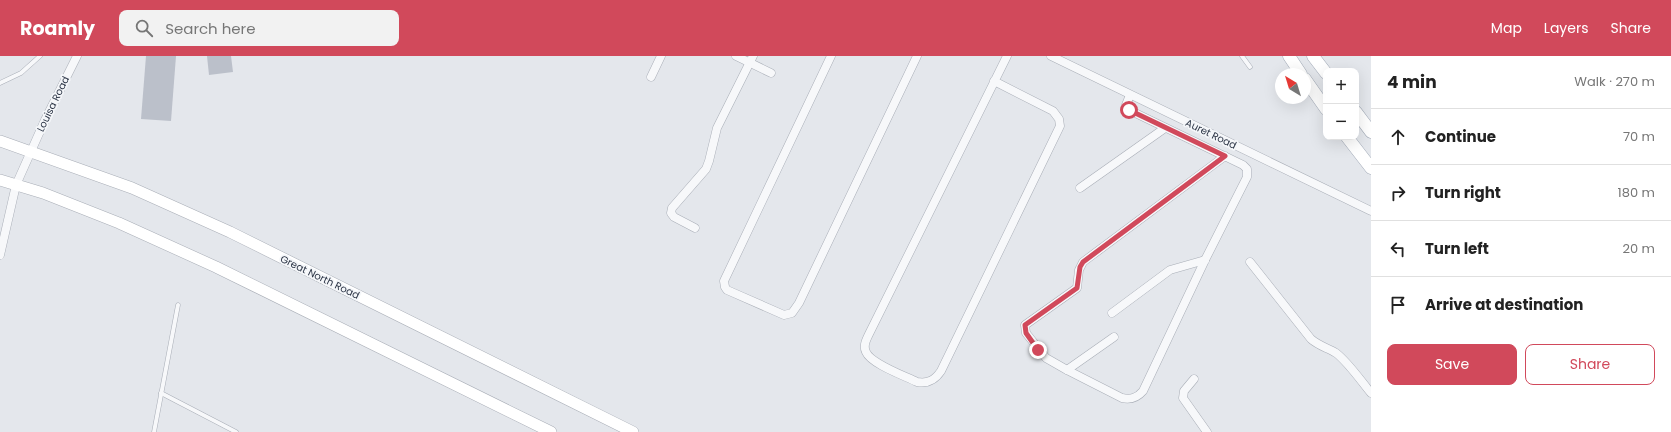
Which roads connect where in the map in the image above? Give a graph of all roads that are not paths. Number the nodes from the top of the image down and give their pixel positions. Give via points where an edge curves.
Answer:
1 (40, 56) edge
2 (77, 56) edge
3 (661, 56) edge
4 (736, 56) edge
5 (831, 56) edge
6 (917, 56) edge
7 (1007, 56) edge
8 (1051, 56) edge
9 (1242, 56) edge
10 (1289, 56) edge
11 (1313, 56) edge
12 (751, 59) edge
13 (1250, 67) dead end
14 (1297, 68) edge
15 (1323, 69) edge
16 (771, 73) dead end
17 (651, 77) dead end
18 (994, 81) junction
19 (0, 83) edge
20 (1311, 88) edge
21 (1130, 95) junction
22 (1323, 105) edge
23 (1359, 116) edge
24 (1165, 128) junction
25 (1371, 132) edge
26 (0, 140) edge
27 (1349, 140) edge
28 (30, 152) junction
29 (1225, 156) junction
30 (1371, 168) edge
31 (0, 180) edge
32 (16, 185) junction
33 (1080, 188) dead end
34 (1371, 211) edge
35 (695, 228) dead end
36 (0, 255) edge
37 (1205, 260) junction
38 (1250, 262) dead end
39 (178, 305) dead end
40 (1112, 313) dead end
41 (1114, 337) dead end
42 (1067, 370) junction
43 (1194, 379) dead end
44 (161, 393) junction
45 (1371, 394) edge
46 (154, 430) edge
47 (160, 432) edge
48 (236, 432) edge
49 (552, 432) edge
50 (633, 432) edge
51 (1207, 432) edge

1 - 19 lane via 21,73
2 - 28 street, Louisa Road
3 - 17 street
4 - 12 street
5 - 6 street via 724,281 727,290 784,315 792,313 799,303
7 - 18 street
8 - 21 street, Auret Road
9 - 13 lane
10 - 14 main road
11 - 15 main road
12 - 16 street
12 - 35 street via 717,128 706,169 672,208 671,213 674,217
18 - 18 street via 865,345 865,352 873,361 917,382 930,381 941,371 1060,126 1059,119 1053,111
20 - 22 main road
21 - 24 street via 1126,103 1129,110
21 - 34 street, Auret Road
23 - 25 main road
24 - 29 street
24 - 33 street
26 - 28 main road, Great North Road
27 - 30 main road
28 - 32 street, Louisa Road
28 - 50 main road, Great North Road via 132,188 230,232
29 - 37 street via 1246,167 1248,174
29 - 42 street via 1083,262 1077,288 1025,325 1026,333 1041,354
31 - 32 main road
32 - 36 street, Louisa Road
32 - 49 main road via 44,193 119,223 216,266
37 - 40 street via 1170,270
37 - 42 street via 1139,395 1132,399 1122,398
38 - 45 street via 1311,339 1340,357
39 - 44 lane
41 - 42 street
43 - 51 street via 1184,391 1183,398
44 - 46 lane
44 - 48 lane
46 - 47 lane

